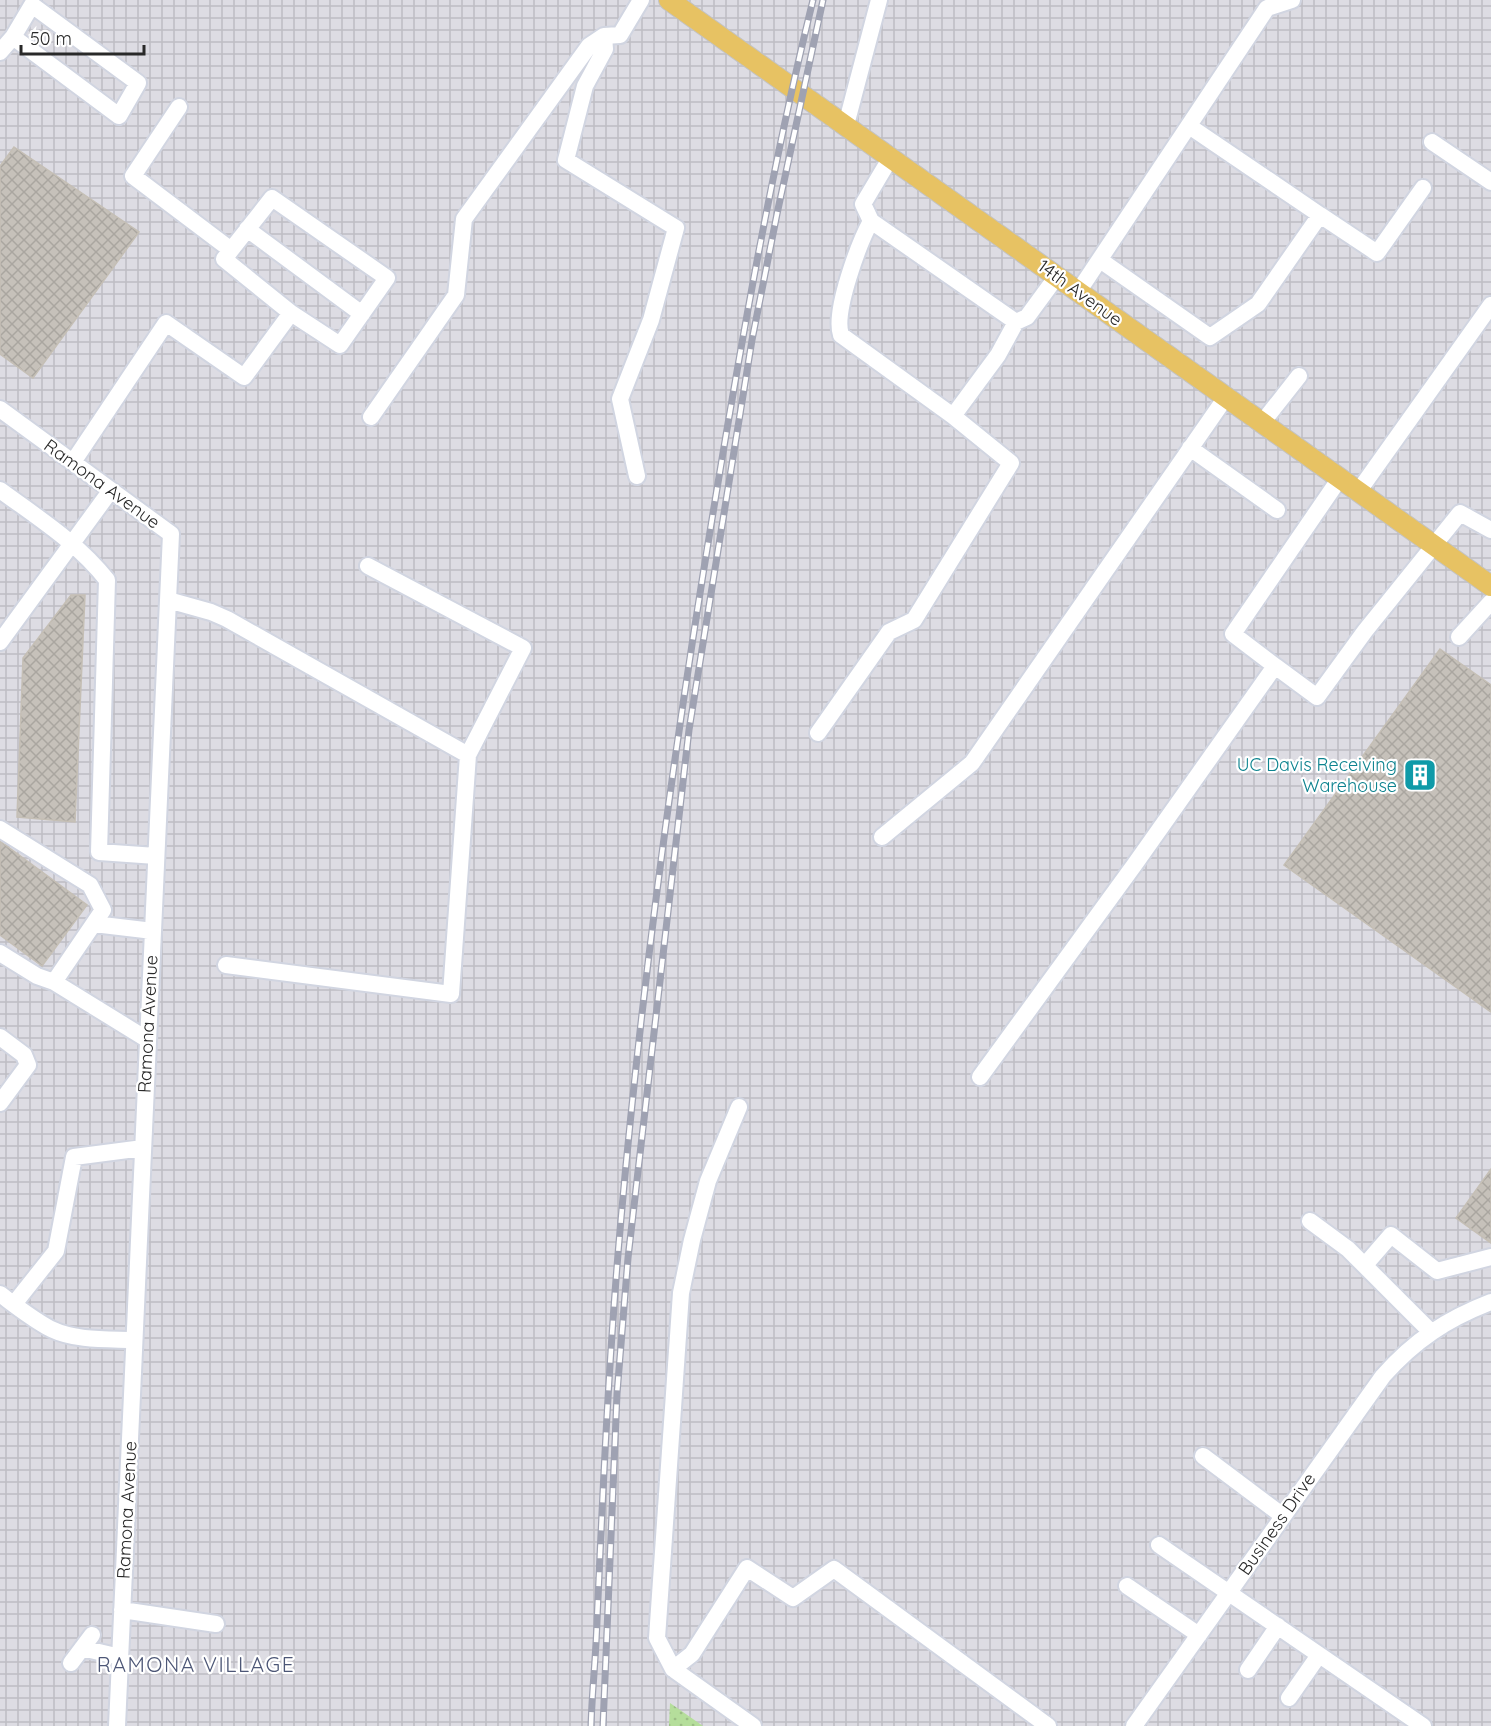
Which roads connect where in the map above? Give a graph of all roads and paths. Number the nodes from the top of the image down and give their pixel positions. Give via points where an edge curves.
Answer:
1 (641, 0) edge
2 (669, 0) edge
3 (879, 0) edge
4 (1292, 0) edge
5 (604, 36) junction
6 (13, 37) junction
7 (0, 52) edge
8 (179, 107) dead end
9 (846, 125) junction
10 (1189, 126) junction
11 (1432, 142) dead end
12 (891, 157) junction
13 (1491, 182) edge
14 (1423, 188) dead end
15 (1320, 215) junction
16 (871, 220) junction
17 (248, 229) junction
18 (231, 250) junction
19 (1100, 260) junction
20 (1057, 276) junction
21 (1078, 292) junction
22 (1491, 305) edge
23 (291, 313) junction
24 (362, 314) junction
25 (1016, 322) junction
26 (1299, 376) dead end
27 (1226, 397) junction
28 (0, 410) edge
29 (953, 416) junction
30 (371, 417) dead end
31 (1262, 423) junction
32 (1190, 448) junction
33 (73, 462) junction
34 (637, 476) dead end
35 (1340, 478) junction
36 (0, 490) edge
37 (111, 490) junction
38 (1358, 492) junction
39 (1277, 510) dead end
40 (1491, 530) edge
41 (73, 543) junction
42 (1435, 546) junction
43 (368, 566) dead end
44 (1491, 586) edge
45 (168, 600) junction
46 (1491, 602) edge
47 (1459, 637) dead end
48 (0, 642) edge
49 (1275, 666) junction
50 (818, 733) dead end
51 (468, 755) junction
52 (0, 829) edge
53 (882, 837) dead end
54 (156, 856) junction
55 (94, 924) junction
56 (153, 931) junction
57 (0, 953) edge
58 (226, 965) dead end
59 (54, 982) junction
60 (0, 1037) edge
61 (148, 1040) junction
62 (980, 1077) dead end
63 (0, 1103) edge
64 (739, 1107) dead end
65 (143, 1148) junction
66 (1310, 1221) dead end
67 (1491, 1257) edge
68 (1365, 1265) junction
69 (7, 1299) edge
70 (1491, 1302) edge
71 (1430, 1331) junction
72 (134, 1340) junction
73 (1203, 1456) dead end
74 (1283, 1516) junction
75 (1159, 1545) dead end
76 (1127, 1586) dead end
77 (1229, 1593) junction
78 (122, 1610) junction
79 (216, 1624) dead end
80 (1278, 1626) junction
81 (1199, 1635) junction
82 (1319, 1654) junction
83 (120, 1657) junction
84 (71, 1663) dead end
85 (673, 1669) junction
86 (1248, 1670) dead end
87 (1289, 1698) dead end
88 (117, 1726) edge
89 (753, 1726) edge
90 (1048, 1726) edge
91 (1134, 1726) edge
92 (1423, 1726) edge

1 - 5 street via 620,35
2 - 9 main road, 14th Avenue
3 - 9 street
4 - 10 street via 1267,8
5 - 30 street via 590,46 464,219 456,295
5 - 34 street via 605,49 585,86 566,160 676,228 651,320 620,399
6 - 6 street via 119,116 138,83 32,5
6 - 7 street
8 - 18 street via 133,176
9 - 12 main road, 14th Avenue
10 - 15 street
10 - 19 street
11 - 13 street
12 - 16 street via 863,204
12 - 20 main road, 14th Avenue
14 - 15 street via 1377,253
15 - 19 street via 1258,304 1210,337
16 - 25 street
16 - 29 street via 839,314 839,328 842,335
17 - 18 street
17 - 24 street
17 - 24 street via 272,198 387,278
18 - 23 street via 224,260
19 - 21 street
20 - 21 main road, 14th Avenue
20 - 25 street via 1027,318
21 - 27 main road, 14th Avenue
22 - 38 street
23 - 24 street via 340,345
23 - 33 street via 244,377 166,323
25 - 29 street via 998,355
26 - 31 street
27 - 31 main road, 14th Avenue
27 - 32 street
28 - 33 street, Ramona Avenue
29 - 50 street via 1011,463 914,620 889,632
31 - 35 main road, 14th Avenue
32 - 39 street
32 - 53 street via 972,764
33 - 37 street, Ramona Avenue
35 - 38 main road, 14th Avenue
35 - 49 street via 1233,634
36 - 41 street
37 - 41 street
37 - 45 street, Ramona Avenue via 171,534
38 - 42 main road, 14th Avenue
40 - 42 street via 1460,513
41 - 48 street
41 - 54 street via 107,580 99,852
42 - 44 main road, 14th Avenue
42 - 49 street via 1317,697
43 - 51 street via 523,648
45 - 51 street via 226,619
45 - 54 street, Ramona Avenue
46 - 47 street
49 - 62 street
51 - 58 street via 450,994
52 - 55 street via 90,885 103,910
54 - 56 street, Ramona Avenue
55 - 56 street
55 - 59 street
56 - 61 street, Ramona Avenue
57 - 59 street
59 - 61 street
60 - 63 street via 24,1055 28,1065
61 - 65 street, Ramona Avenue
64 - 85 street via 708,1180 681,1293 657,1638
65 - 69 street via 74,1158 56,1251
65 - 72 street, Ramona Avenue
66 - 68 street
67 - 68 street via 1437,1271 1391,1235
68 - 71 street
69 - 72 street via 52,1330 84,1338
70 - 71 street, Business Drive
71 - 74 street, Business Drive via 1383,1376
72 - 78 street, Ramona Avenue
73 - 74 street
74 - 77 street, Business Drive
75 - 77 street
76 - 81 street
77 - 80 street
77 - 81 street, Business Drive
78 - 79 street
78 - 83 street, Ramona Avenue
80 - 82 street
80 - 86 street
81 - 91 street, Business Drive
82 - 87 street
82 - 92 street
83 - 84 street via 87,1641
83 - 88 street, Ramona Avenue
85 - 89 street
85 - 90 street via 692,1654 747,1568 793,1598 834,1569

